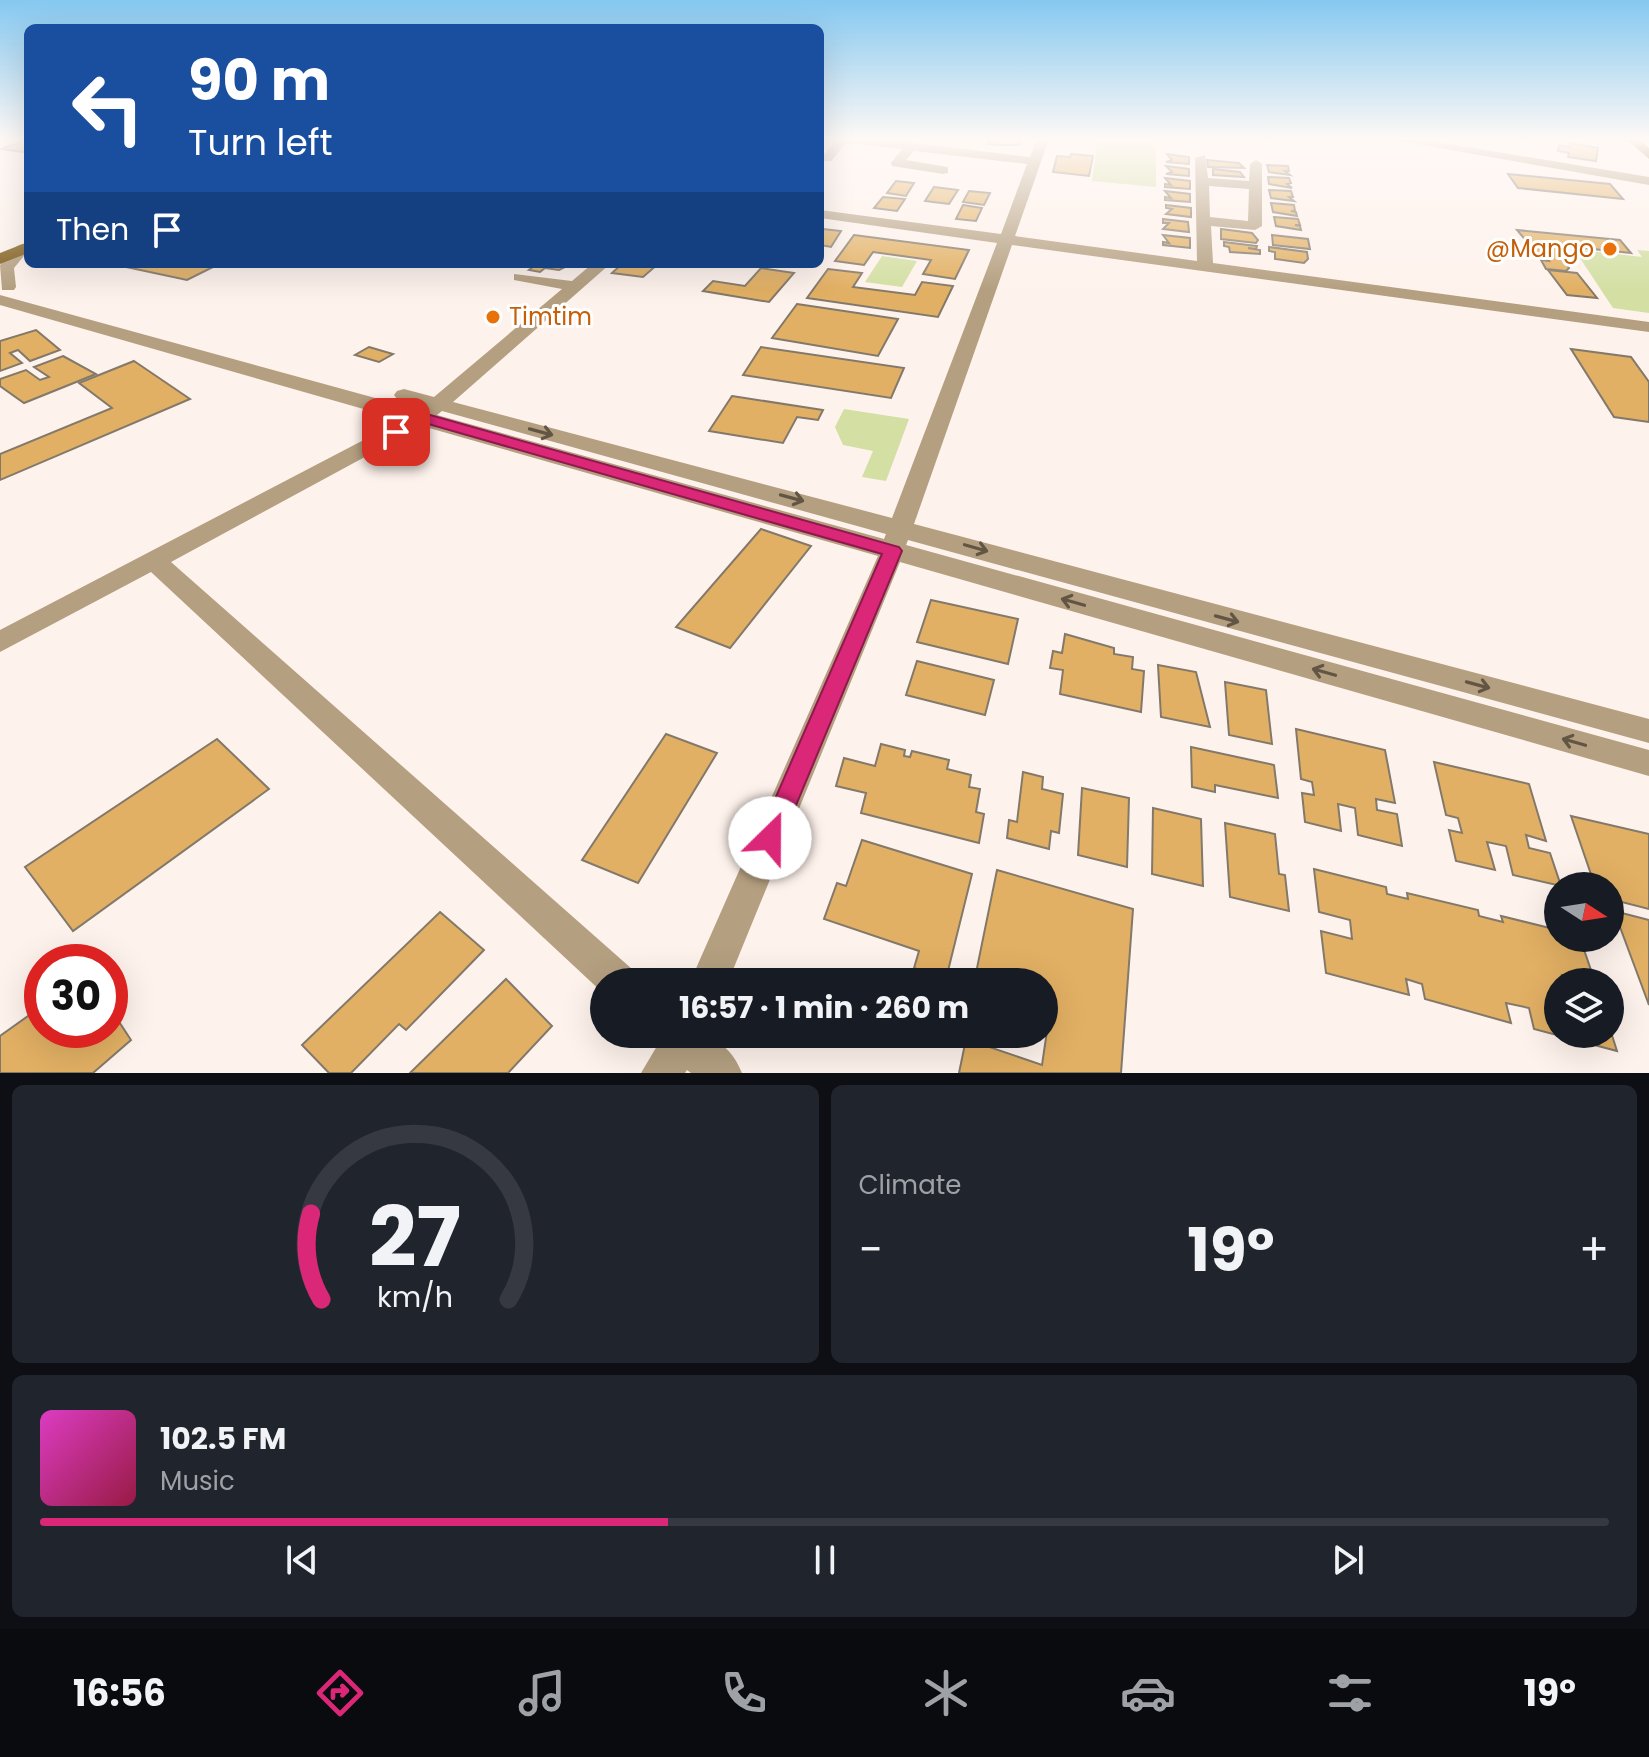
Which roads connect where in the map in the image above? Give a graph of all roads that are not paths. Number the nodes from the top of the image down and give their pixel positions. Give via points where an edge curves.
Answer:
1 (1025, 189) edge
2 (1202, 189) edge
3 (1255, 189) edge
4 (824, 215) edge
5 (1203, 221) junction
6 (1007, 238) junction
7 (24, 246) edge
8 (24, 247) edge
9 (24, 248) edge
10 (0, 252) edge
11 (0, 259) edge
12 (1205, 266) junction
13 (593, 268) edge
14 (520, 277) dead end
15 (570, 278) edge
16 (3, 291) edge
17 (1649, 327) edge
18 (431, 411) junction
19 (897, 539) junction
20 (154, 561) junction
21 (0, 642) edge
22 (1649, 731) edge
23 (1649, 763) edge
24 (604, 968) edge
25 (715, 968) edge
26 (676, 1048) edge
27 (696, 1048) edge
28 (661, 1073) edge
29 (722, 1073) edge

1 - 6 street
2 - 5 street
3 - 5 street via 1255,226
4 - 6 street
5 - 12 street
6 - 12 street
6 - 19 street
7 - 10 main road
8 - 11 main road
9 - 16 street via 6,268
12 - 17 street
13 - 15 street
14 - 15 street
15 - 18 street
16 - 18 street
18 - 19 street
18 - 20 street
19 -> 22 street
23 -> 19 street
19 - 25 street
20 - 21 street
20 - 24 street
26 - 28 street
27 - 29 street

